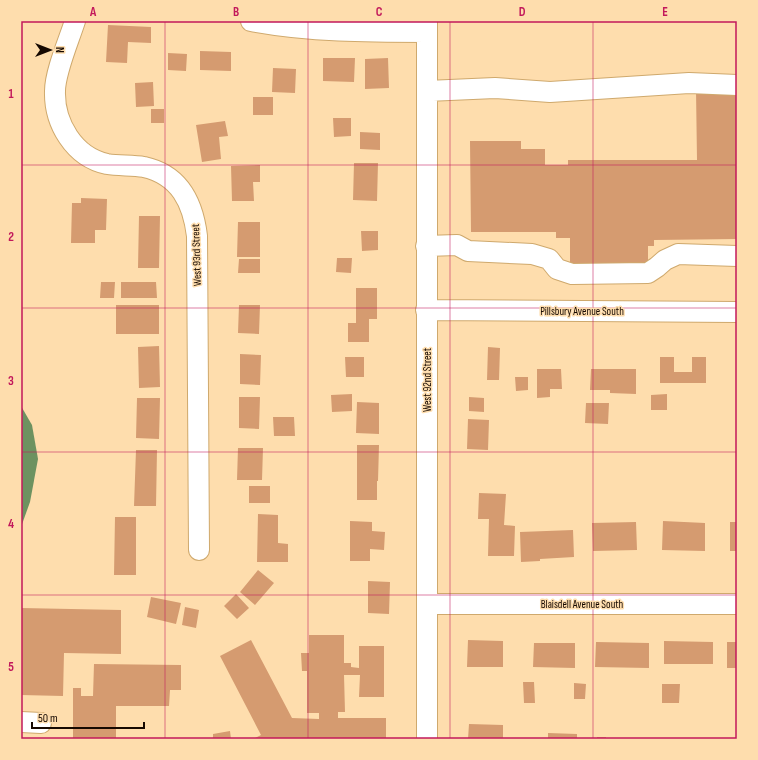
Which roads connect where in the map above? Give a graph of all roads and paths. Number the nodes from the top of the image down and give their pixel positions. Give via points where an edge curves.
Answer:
1 (75, 21) edge
2 (251, 21) edge
3 (427, 26) edge
4 (737, 85) edge
5 (427, 91) junction
6 (426, 246) junction
7 (737, 256) edge
8 (426, 310) junction
9 (737, 312) edge
10 (199, 550) dead end
11 (427, 604) junction
12 (737, 604) edge
13 (21, 722) edge
14 (41, 723) dead end
15 (427, 739) edge

1 - 10 street, West 93rd Street via 54,90 62,127 73,143 88,156 106,163 144,168 162,174 177,185 188,200 195,218
2 - 3 street via 352,32
3 - 5 street, West 92nd Street
4 - 5 street via 689,84 550,92 495,88
5 - 6 street, West 92nd Street
6 - 7 street via 457,245 468,251 532,254 549,259 557,269 572,274 648,273 678,254
6 - 8 street, West 92nd Street
8 - 9 street, Pillsbury Avenue South
8 - 11 street, West 92nd Street
11 - 12 street, Blaisdell Avenue South
11 - 15 street, West 92nd Street
13 - 14 street

